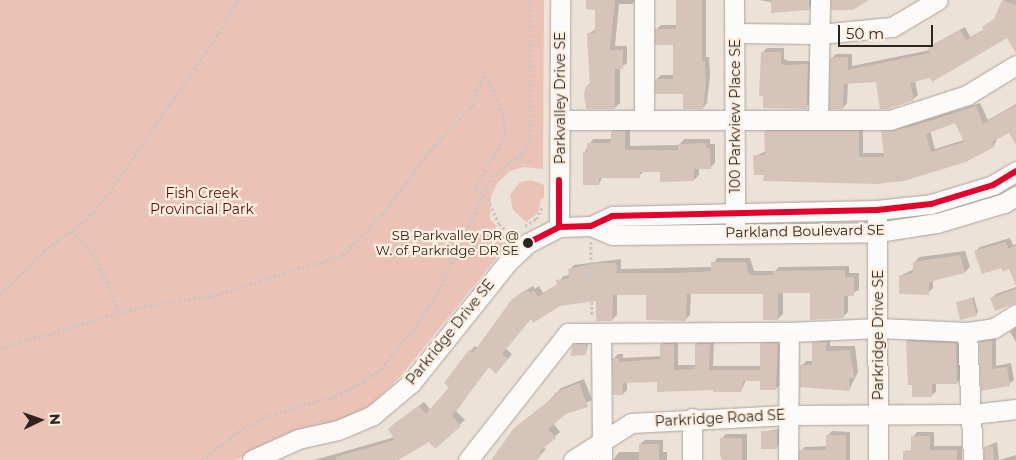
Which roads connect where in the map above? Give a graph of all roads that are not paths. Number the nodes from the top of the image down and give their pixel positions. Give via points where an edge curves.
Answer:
1 (560, 0) edge
2 (644, 0) edge
3 (734, 0) edge
4 (820, 0) edge
5 (938, 0) edge
6 (735, 33) junction
7 (820, 34) junction
8 (1016, 64) edge
9 (733, 118) junction
10 (818, 118) junction
11 (560, 120) junction
12 (644, 120) junction
13 (1016, 171) edge
14 (1016, 196) edge
15 (877, 210) junction
16 (735, 212) junction
17 (591, 226) junction
18 (559, 227) junction
19 (735, 232) junction
20 (878, 232) junction
21 (1016, 314) edge
22 (879, 328) junction
23 (789, 332) junction
24 (967, 332) junction
25 (596, 333) junction
26 (1016, 409) edge
27 (973, 414) junction
28 (788, 415) junction
29 (878, 416) junction
30 (692, 418) junction
31 (602, 439) junction
32 (252, 460) edge
33 (468, 460) edge
34 (573, 460) edge
35 (602, 460) edge
36 (692, 460) edge
37 (788, 460) edge
38 (878, 460) edge
39 (973, 460) edge

1 - 11 street, Parkvalley Drive SE
2 - 12 street
3 - 6 street, 100 Parkview Place SE
4 - 7 street
5 - 7 street via 892,27
6 - 7 street
6 - 9 street, 100 Parkview Place SE
7 - 10 street
8 - 10 street via 967,95 890,120
9 - 10 street
9 - 12 street
9 - 16 street, 100 Parkview Place SE
11 - 12 street
11 - 18 street, Parkvalley Drive SE
13 - 15 street, Parkland Boulevard SE via 993,185 930,204
14 - 20 street, Parkland Boulevard SE via 1004,203 937,223
15 - 16 street, Parkland Boulevard SE
15 - 20 street, Parkridge Drive SE
16 - 17 street, Parkland Boulevard SE via 612,216
16 - 19 street, 100 Parkview Place SE
17 - 18 street, Parkland Boulevard SE
17 - 19 street, Parkland Boulevard SE via 612,235
18 - 32 street, Parkridge Drive SE via 528,243 507,263 411,383 372,415 338,430 298,439
19 - 20 street, Parkland Boulevard SE
20 - 22 street, Parkridge Drive SE
21 - 24 street via 994,328
22 - 23 street
22 - 24 street
22 - 29 street, Parkridge Drive SE
23 - 25 street
23 - 28 street
24 - 27 street
25 - 31 street
25 - 33 street via 568,332
26 - 27 street, Parkridge Road SE
27 - 29 street, Parkridge Road SE
27 - 39 street
28 - 29 street, Parkridge Road SE
28 - 30 street, Parkridge Road SE
28 - 37 street
29 - 38 street, Parkridge Drive SE
30 - 31 street, Parkridge Road SE via 631,423
30 - 36 street
31 - 34 street, Parkridge Road SE
31 - 35 street

